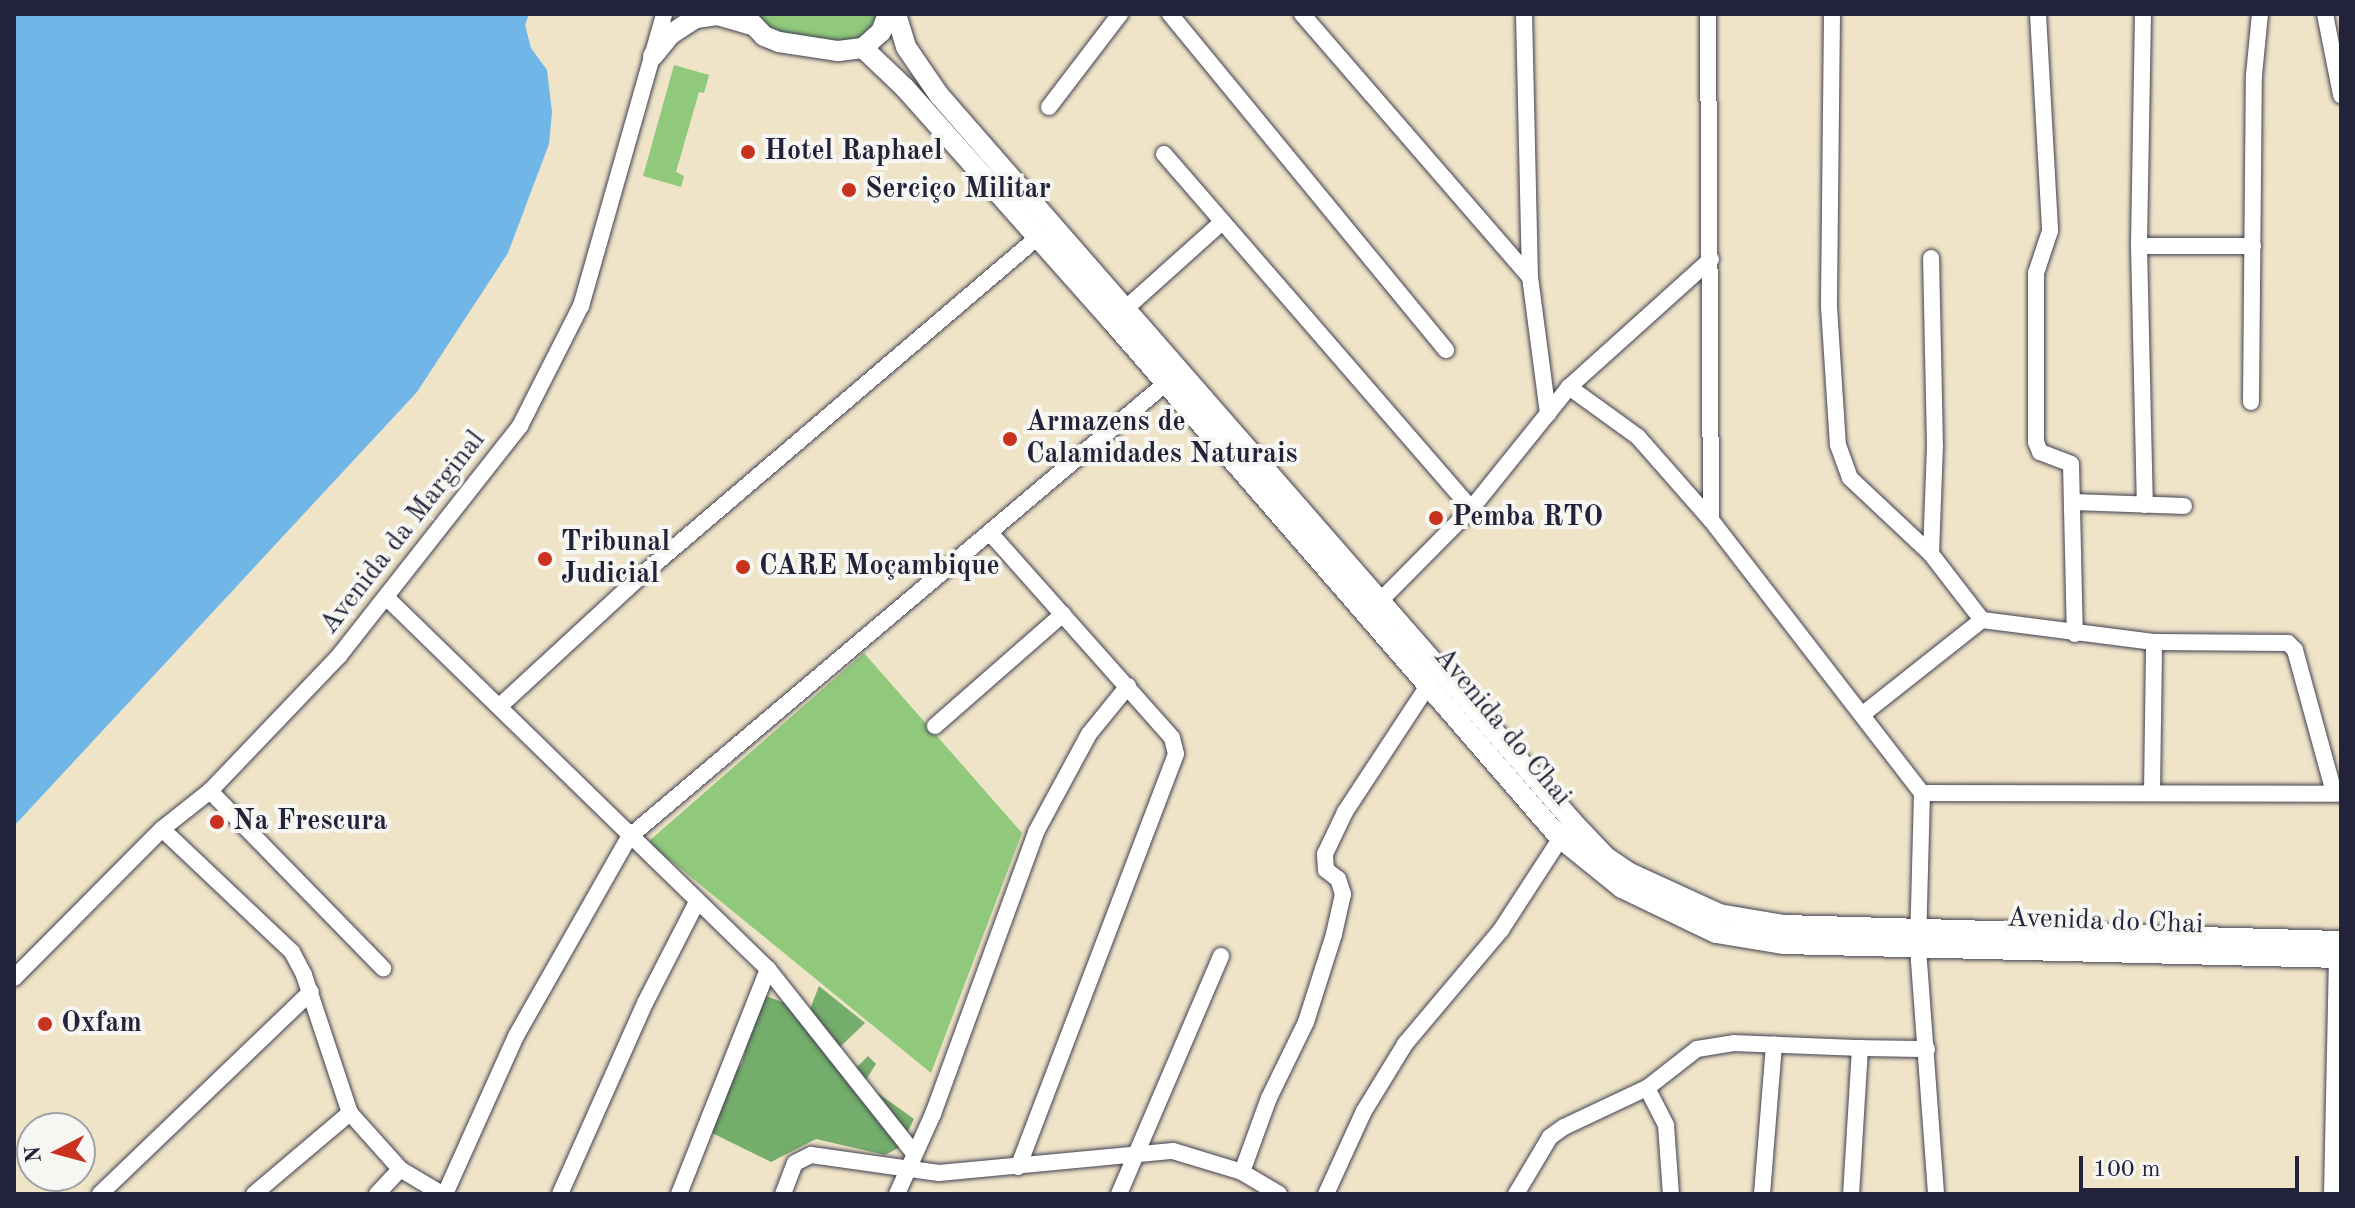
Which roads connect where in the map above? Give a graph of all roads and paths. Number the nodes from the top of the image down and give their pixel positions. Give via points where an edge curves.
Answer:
1 (664, 14) edge
2 (888, 14) edge
3 (896, 14) edge
4 (1120, 14) edge
5 (1170, 14) edge
6 (1302, 14) edge
7 (1524, 14) edge
8 (1708, 14) edge
9 (1832, 14) edge
10 (2038, 14) edge
11 (2143, 14) edge
12 (2260, 14) edge
13 (2325, 14) edge
14 (747, 19) edge
15 (863, 48) junction
16 (653, 56) junction
17 (2341, 95) edge
18 (1049, 107) dead end
19 (1164, 154) dead end
20 (1222, 222) junction
21 (1038, 237) junction
22 (2139, 246) junction
23 (2253, 246) junction
24 (1931, 258) dead end
25 (1711, 259) junction
26 (1530, 277) junction
27 (1124, 310) junction
28 (1446, 350) dead end
29 (1166, 383) junction
30 (1569, 387) junction
31 (2251, 402) dead end
32 (1548, 414) junction
33 (2074, 502) junction
34 (2145, 505) junction
35 (2184, 506) dead end
36 (1471, 509) junction
37 (1711, 520) junction
38 (992, 535) junction
39 (1931, 554) junction
40 (387, 598) junction
41 (1381, 600) junction
42 (1063, 614) junction
43 (1982, 620) junction
44 (2075, 634) junction
45 (2154, 642) junction
46 (1429, 684) junction
47 (1128, 686) junction
48 (501, 705) junction
49 (1863, 714) junction
50 (935, 726) dead end
51 (210, 791) junction
52 (2152, 792) junction
53 (1922, 793) junction
54 (2338, 794) edge
55 (162, 829) junction
56 (1566, 830) junction
57 (629, 837) junction
58 (697, 902) junction
59 (1918, 938) junction
60 (2339, 949) edge
61 (1221, 956) dead end
62 (383, 968) dead end
63 (768, 969) junction
64 (14, 978) edge
65 (311, 992) junction
66 (1774, 1044) junction
67 (1860, 1048) junction
68 (1927, 1049) junction
69 (1647, 1088) junction
70 (350, 1113) junction
71 (914, 1153) junction
72 (1135, 1155) junction
73 (1018, 1167) junction
74 (400, 1169) junction
75 (905, 1172) junction
76 (1242, 1172) junction
77 (1275, 1193) edge
78 (100, 1194) edge
79 (254, 1194) edge
80 (377, 1194) edge
81 (444, 1194) edge
82 (560, 1194) edge
83 (679, 1194) edge
84 (783, 1194) edge
85 (897, 1194) edge
86 (1119, 1194) edge
87 (1326, 1194) edge
88 (1516, 1194) edge
89 (1671, 1194) edge
90 (1762, 1194) edge
91 (1851, 1194) edge
92 (1936, 1194) edge
93 (2332, 1194) edge

1 - 16 street, Avenida da Marginal
2 - 15 main road via 881,32
3 - 27 main road, Avenida do Chai via 906,47 929,83
4 - 18 street
5 - 28 street
6 - 26 street
7 - 26 street
8 - 25 street
9 - 39 street via 1829,307 1838,445 1850,478
10 - 33 street via 2050,231 2036,273 2036,447 2071,464
11 - 22 street
12 - 23 street via 2254,75
13 - 17 street
14 - 15 main road via 779,42 838,51
14 - 16 main road via 696,18 671,34
15 - 21 main road, Avenida do Chai
16 - 40 street, Avenida da Marginal via 581,306 554,367 520,426
19 - 20 street
20 - 27 street
20 - 36 street
21 - 29 main road, Avenida do Chai
21 - 48 street via 642,575
22 - 23 street
22 - 34 street
23 - 31 street
24 - 39 street
25 - 30 street
25 - 37 street
26 - 32 street
27 - 41 main road, Avenida do Chai
29 - 38 street
29 - 46 main road, Avenida do Chai
30 - 32 street
30 - 37 street via 1638,437
32 - 36 street
33 - 34 street
33 - 44 street
34 - 35 street
36 - 41 street
37 - 49 street
38 - 42 street
38 - 57 street
39 - 43 street
40 - 48 street
40 - 51 street, Avenida da Marginal
41 - 56 main road, Avenida do Chai
42 - 47 street
42 - 50 street
43 - 44 street
43 - 49 street
44 - 45 street
45 - 52 street
45 - 54 street via 2288,643 2295,650
46 - 56 main road, Avenida do Chai
46 - 76 street via 1345,812 1325,854 1326,870 1338,879 1343,894 1334,934 1306,1022 1269,1098
47 - 71 street via 1089,734 1036,832
47 - 73 street via 1172,738 1174,761
48 - 57 street
49 - 53 street
51 - 55 street, Avenida da Marginal
51 - 62 street
52 - 53 street
52 - 54 street
53 - 59 street
55 - 64 street, Avenida da Marginal
55 - 65 street via 278,935
56 - 59 main road, Avenida do Chai via 1630,873 1719,914
56 - 87 street via 1501,930 1405,1044 1364,1111
57 - 58 street
57 - 81 street via 516,1036
58 - 63 street
58 - 82 street via 645,1003
59 - 60 main road, Avenida do Chai
59 - 68 street
60 - 93 street
61 - 72 street
63 - 71 street
63 - 83 street
65 - 70 street
65 - 78 street
66 - 67 street
66 - 69 street via 1710,1045
66 - 90 street
67 - 68 street
67 - 91 street
68 - 92 street
69 - 88 street via 1550,1137
69 - 89 street via 1666,1125
70 - 74 street
70 - 79 street
71 - 75 street
72 - 73 street
72 - 76 street via 1173,1151
72 - 86 street
73 - 75 street
74 - 80 street
74 - 81 street
75 - 84 street via 811,1155 795,1163
75 - 85 street
76 - 77 street

